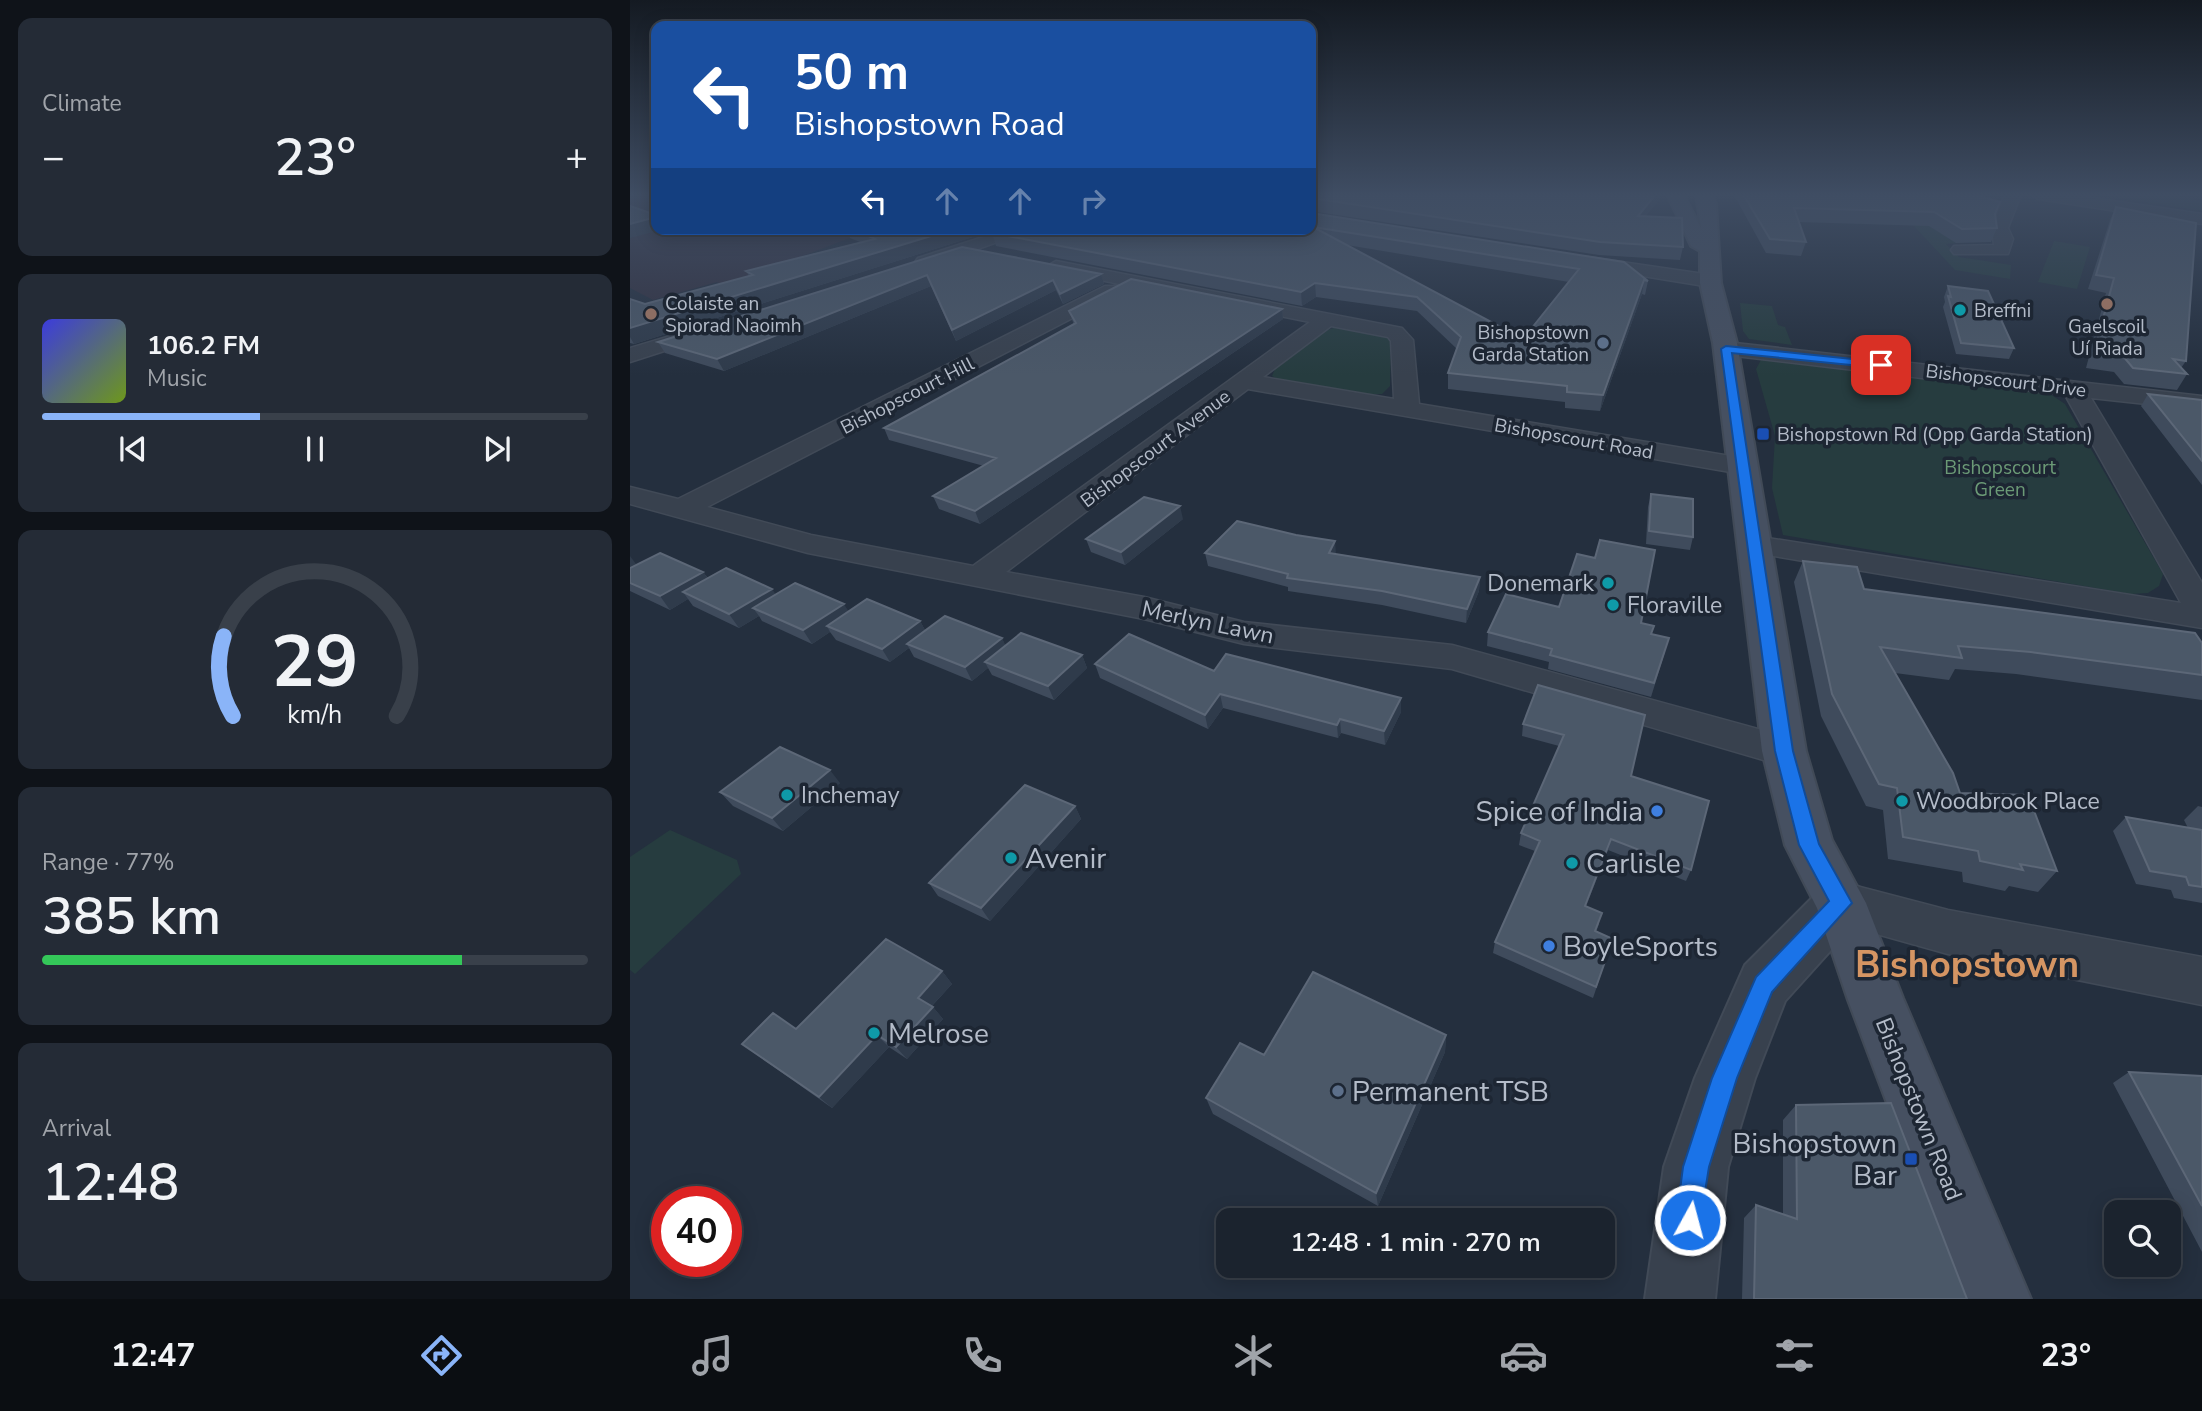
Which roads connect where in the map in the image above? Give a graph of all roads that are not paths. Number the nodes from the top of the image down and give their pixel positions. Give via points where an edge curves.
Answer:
1 (948, 255) edge
2 (997, 255) edge
3 (1704, 255) edge
4 (1711, 255) edge
5 (1005, 256) edge
6 (1572, 260) edge
7 (1031, 261) edge
8 (905, 268) edge
9 (1710, 272) junction
10 (1132, 280) junction
11 (1328, 318) junction
12 (722, 327) edge
13 (1726, 349) junction
14 (630, 355) edge
15 (1243, 381) junction
16 (2073, 387) junction
17 (2202, 403) edge
18 (1407, 410) junction
19 (1742, 466) junction
20 (630, 495) edge
21 (681, 509) junction
22 (1755, 545) junction
23 (980, 576) junction
24 (2202, 611) edge
25 (2202, 617) edge
26 (1784, 751) junction
27 (1841, 903) junction
28 (2202, 981) edge
29 (1680, 1299) edge
30 (1996, 1299) edge

1 - 8 street
2 - 5 street
3 - 9 main road, Bishopstown Road
4 - 9 main road, Bishopstown Road
6 - 9 street
7 - 10 street
9 - 13 main road, Bishopstown Road
10 - 11 street
10 - 21 street, Bishopscourt Hill
11 - 15 street, Bishopscourt Avenue
11 - 18 street via 1379,327 1399,336
12 - 14 street
13 - 16 street, Bishopscourt Drive
13 - 19 main road, Bishopstown Road
15 - 18 street, Bishopscourt Road
15 - 23 street, Bishopscourt Avenue
16 - 17 street, Bishopscourt Drive
16 - 24 street
18 - 19 street, Bishopscourt Road
19 - 22 main road, Bishopstown Road
20 - 21 street, Merlyn Lawn
21 - 23 street, Merlyn Lawn via 808,544
22 - 25 street
22 - 26 main road, Bishopstown Road
23 - 26 street, Merlyn Lawn via 1248,634 1448,656
26 - 27 main road, Bishopstown Road via 1809,845
27 - 28 street via 1948,932
27 - 29 street via 1764,984 1725,1078 1696,1167
27 - 30 main road, Bishopstown Road

